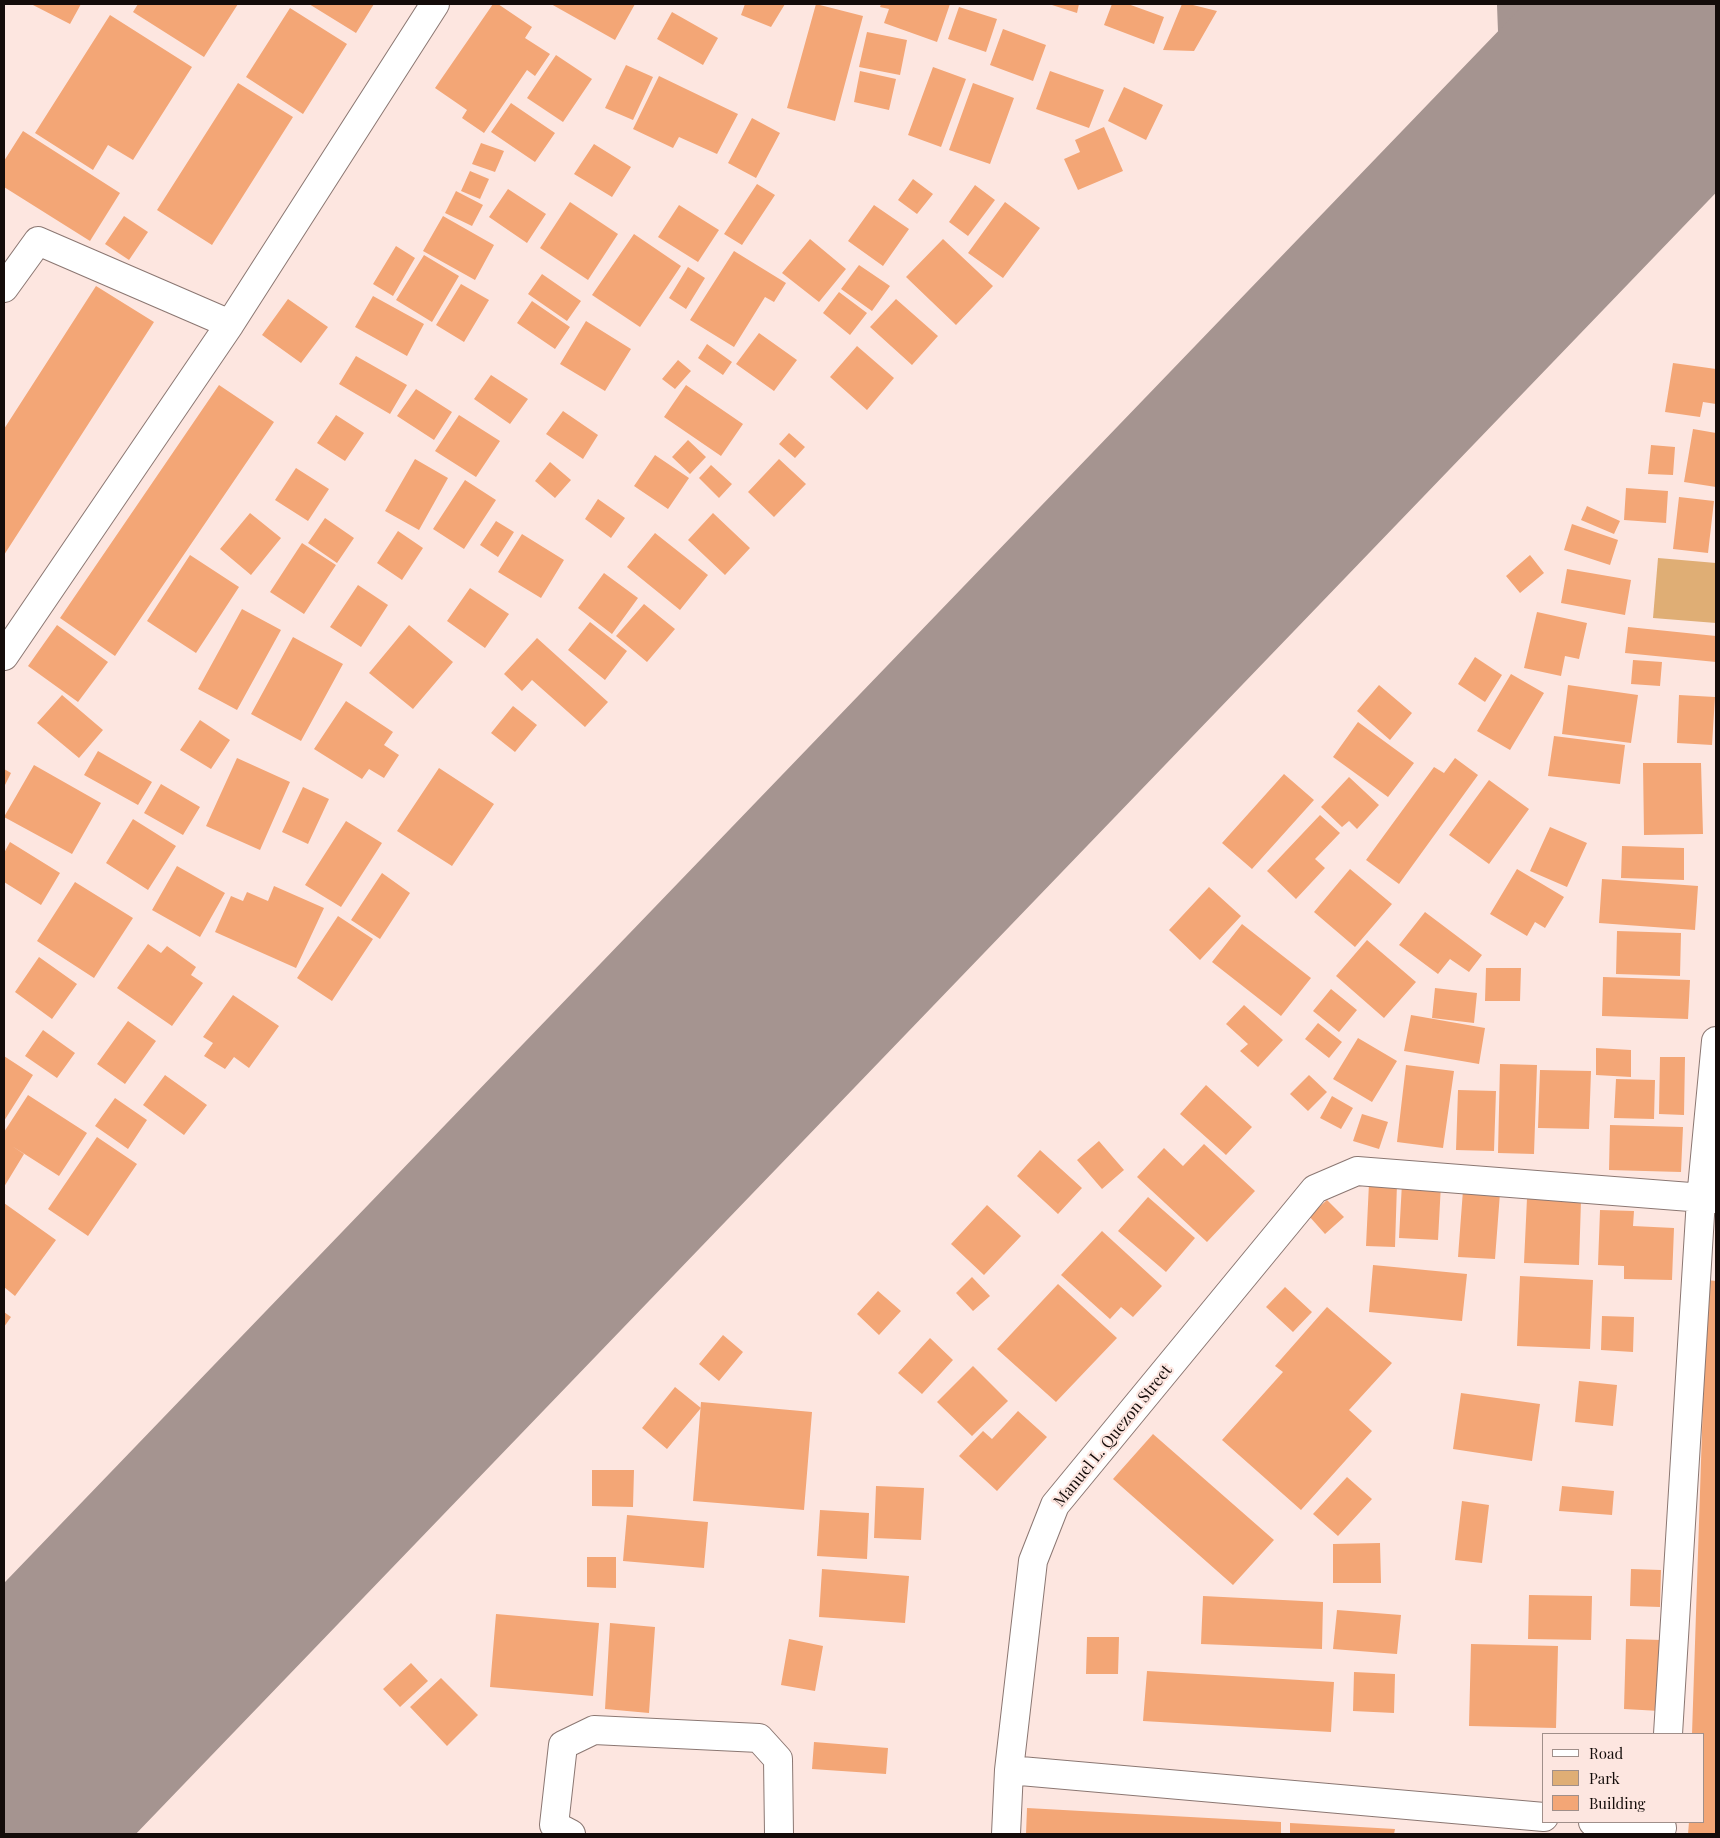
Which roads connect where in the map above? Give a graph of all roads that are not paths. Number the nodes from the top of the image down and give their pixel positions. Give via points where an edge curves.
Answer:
1 (435, 4) edge
2 (4, 288) edge
3 (230, 324) junction
4 (4, 656) edge
5 (1716, 1042) edge
6 (1709, 1199) edge
7 (1668, 1733) edge
8 (1009, 1770) junction
9 (1542, 1817) edge
10 (1604, 1823) edge
11 (1663, 1828) edge
12 (571, 1834) edge
13 (779, 1834) edge
14 (1006, 1834) edge

1 - 3 street
2 - 3 street via 38,242
3 - 4 street
5 - 6 street
6 - 7 street
6 - 8 street, Manuel L. Quezon Street via 1356,1171 1315,1189 1055,1505 1033,1561
8 - 9 street
8 - 14 street, Manuel L. Quezon Street
10 - 11 street
12 - 13 street via 554,1825 563,1745 594,1730 759,1738 778,1759

